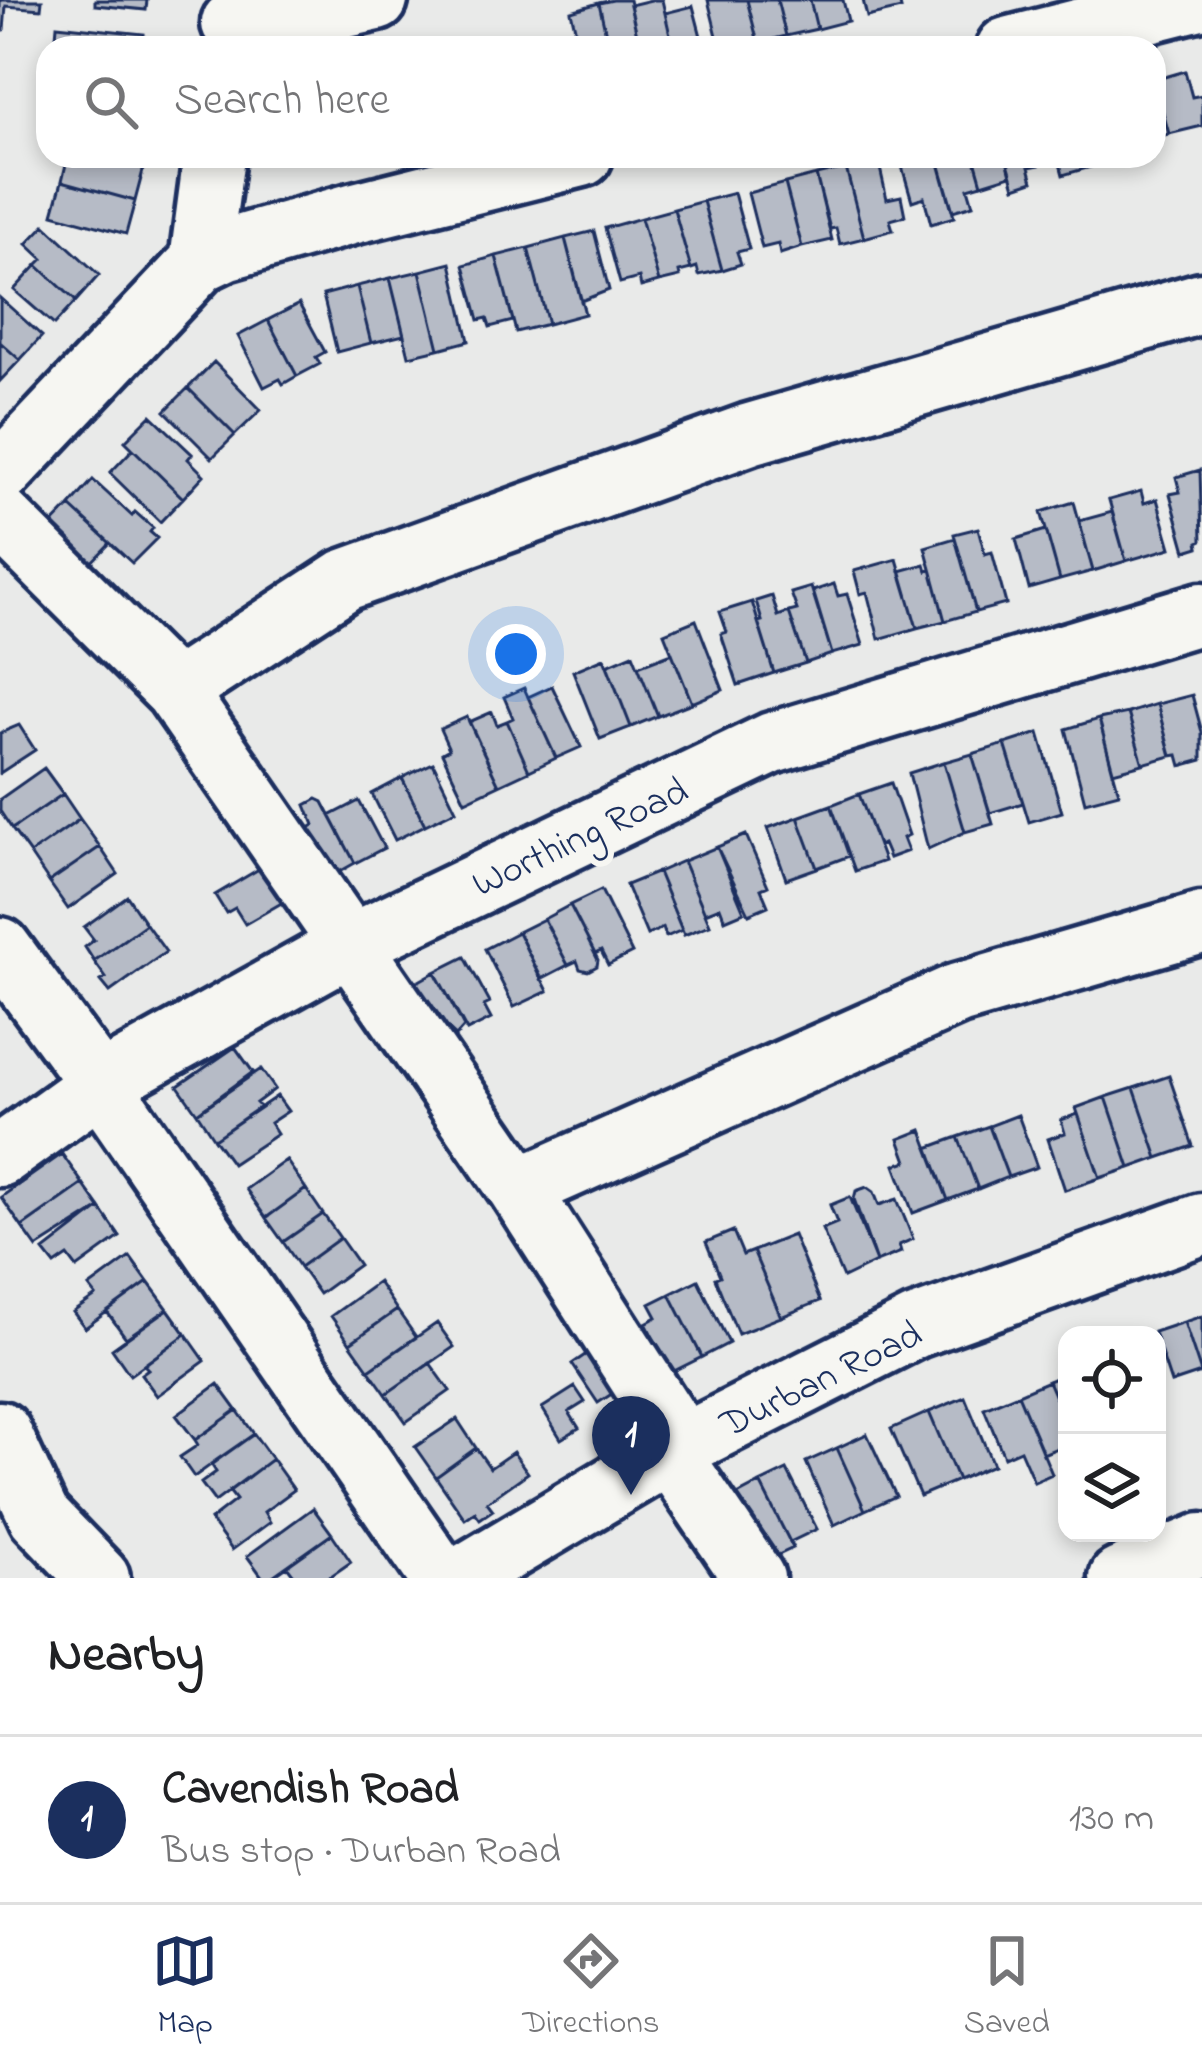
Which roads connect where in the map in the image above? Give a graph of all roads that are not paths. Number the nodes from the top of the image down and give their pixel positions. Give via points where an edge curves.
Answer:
1 (376, 0) edge
2 (1196, 0) edge
3 (232, 24) edge
4 (1054, 36) edge
5 (212, 168) edge
6 (533, 168) edge
7 (200, 262) junction
8 (1202, 303) edge
9 (0, 475) edge
10 (0, 517) edge
11 (1202, 613) edge
12 (175, 691) junction
13 (1202, 923) edge
14 (352, 944) junction
15 (0, 947) edge
16 (100, 1084) junction
17 (0, 1156) edge
18 (519, 1189) junction
19 (1202, 1224) edge
20 (0, 1432) edge
21 (676, 1449) junction
22 (19, 1525) edge
23 (1202, 1544) edge
24 (99, 1578) edge
25 (441, 1578) edge
26 (460, 1578) edge
27 (754, 1578) edge
28 (1120, 1578) edge

1 - 3 street
2 - 4 street
5 - 7 street
6 - 7 street
7 - 9 street
8 - 12 street via 750,434 345,580
10 - 12 street
11 - 14 street, Worthing Road via 772,743
12 - 14 street
13 - 18 street via 958,994
14 - 16 street, Worthing Road
14 - 18 street
15 - 16 street
16 - 17 street, Worthing Road
16 - 25 street
18 - 21 street
19 - 21 street, Durban Road via 916,1327
20 - 22 street
21 - 26 street, Durban Road
21 - 27 street
22 - 24 street
23 - 28 street

